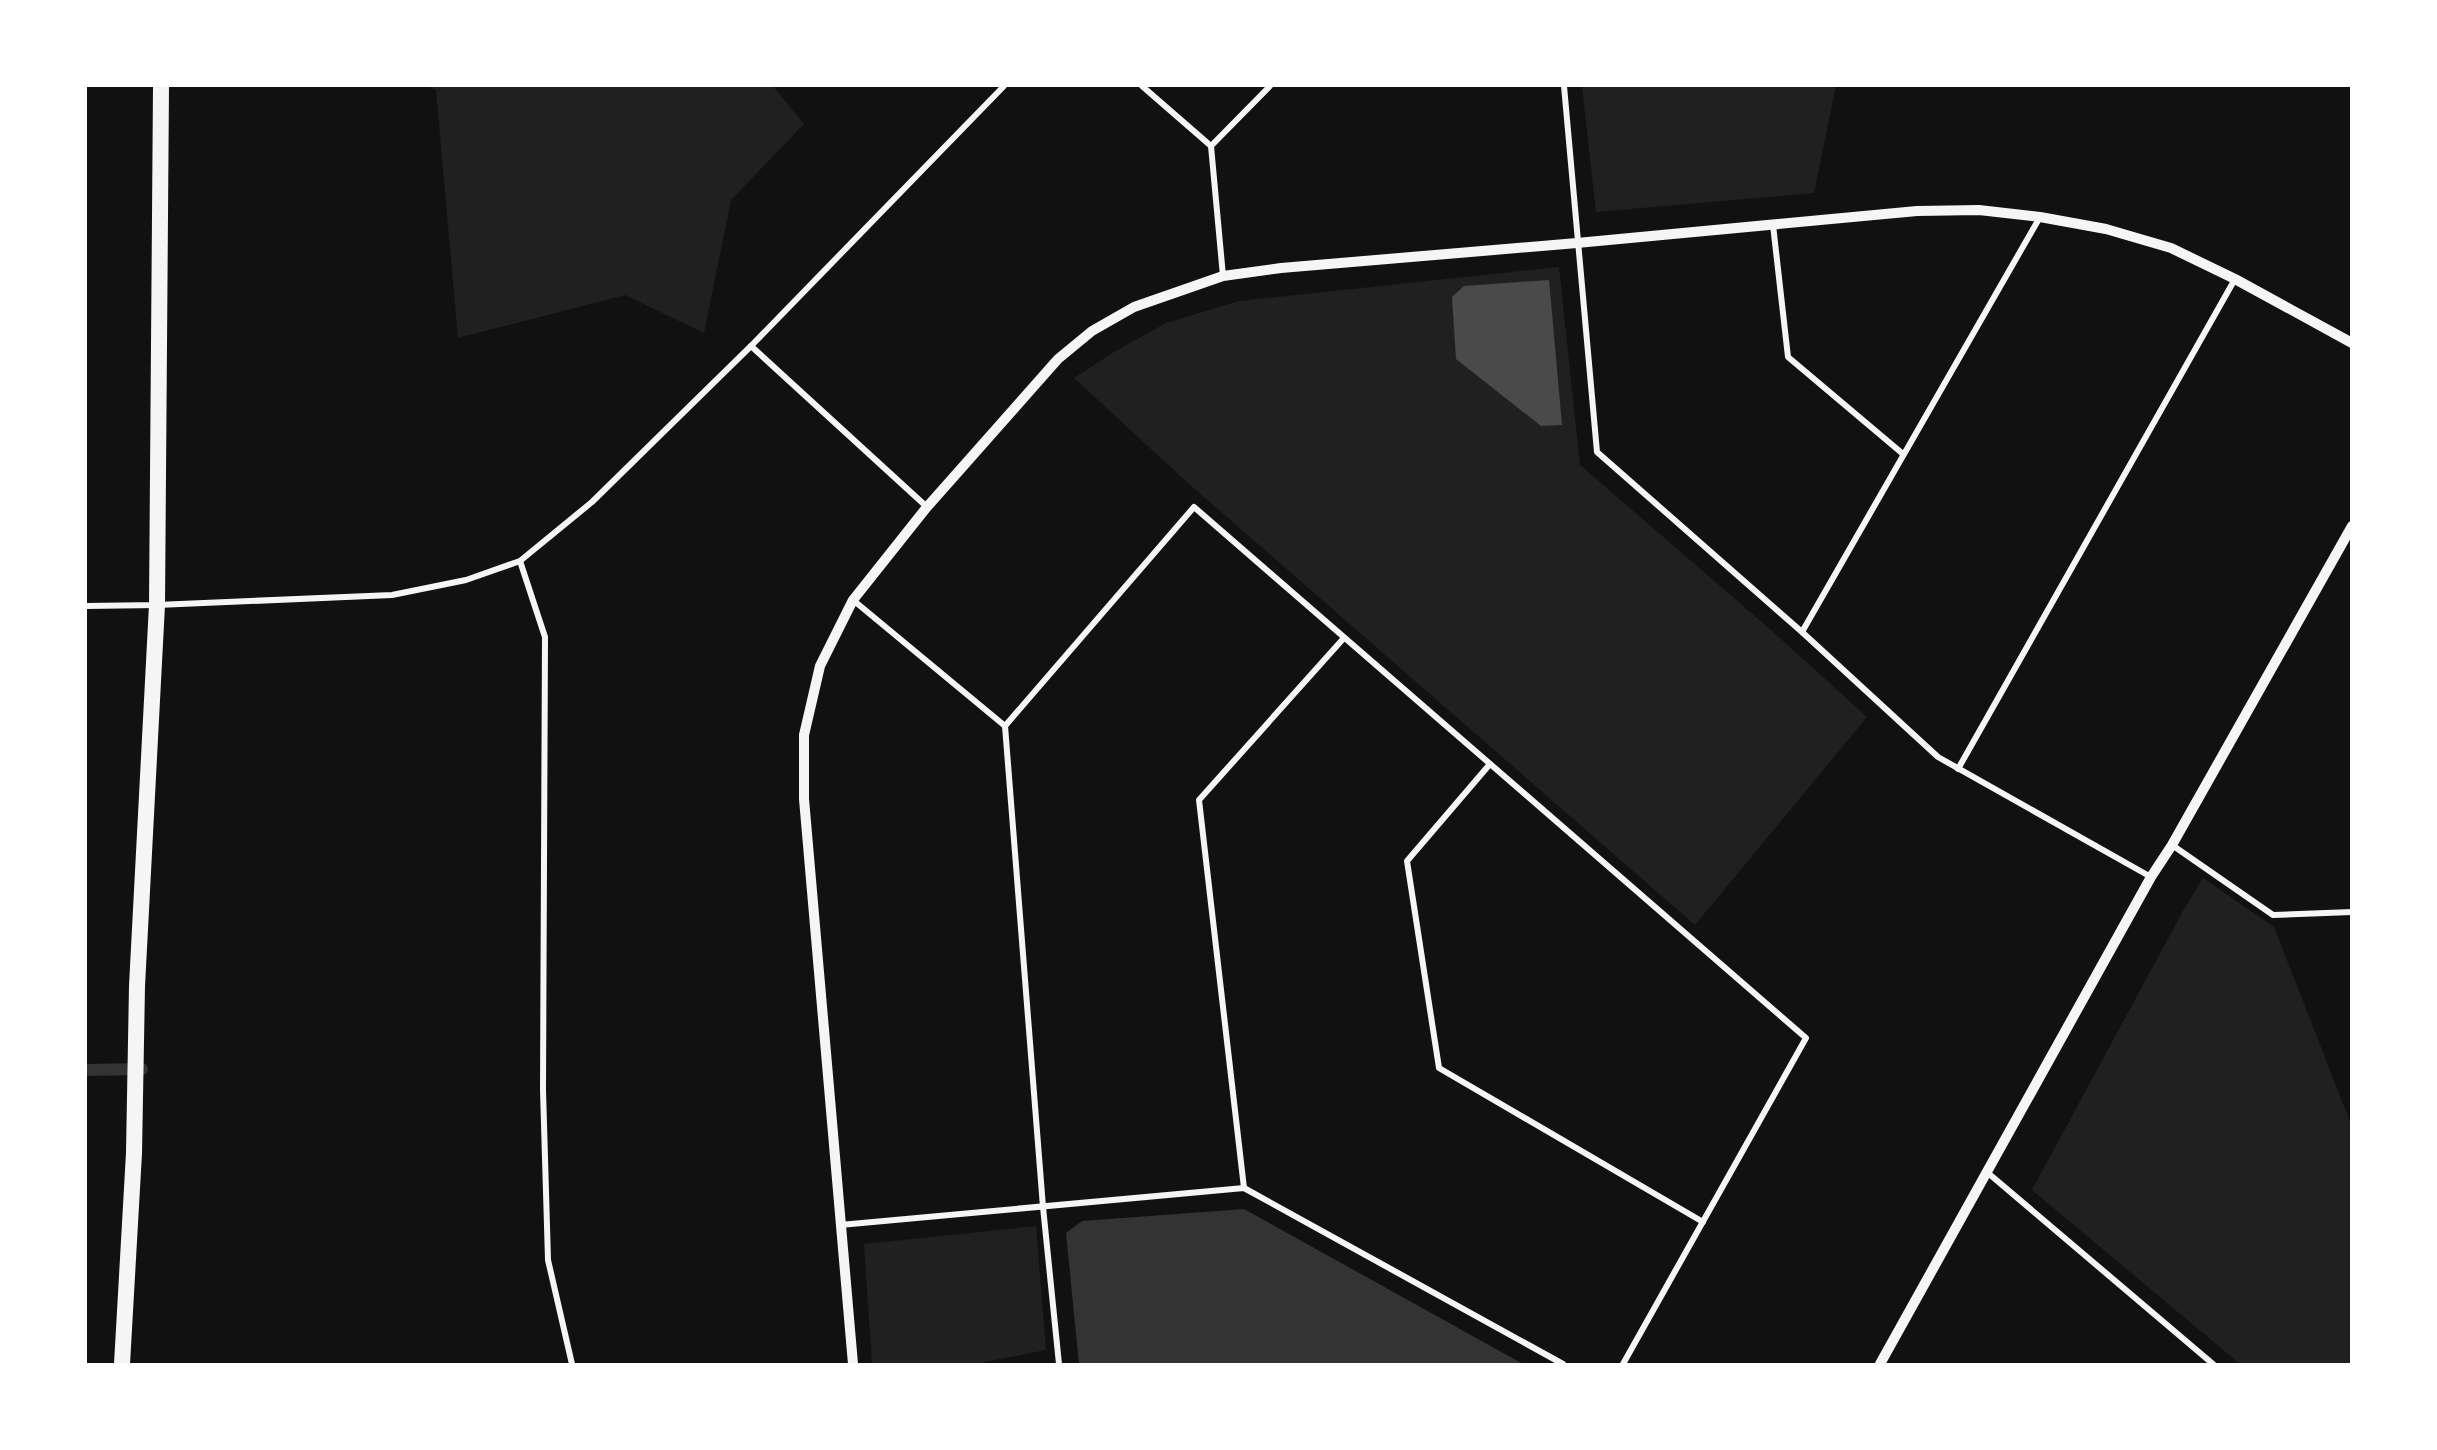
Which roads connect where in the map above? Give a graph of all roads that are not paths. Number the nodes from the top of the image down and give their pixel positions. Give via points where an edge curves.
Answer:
1 (161, 86) edge
2 (1004, 86) edge
3 (1142, 86) edge
4 (1270, 86) edge
5 (1564, 86) edge
6 (1210, 146) junction
7 (2040, 217) junction
8 (1773, 225) junction
9 (1577, 243) junction
10 (1223, 276) junction
11 (2235, 279) junction
12 (2352, 343) edge
13 (751, 346) junction
14 (1903, 454) junction
15 (927, 507) junction
16 (2352, 525) edge
17 (520, 561) junction
18 (853, 600) junction
19 (157, 605) junction
20 (86, 606) edge
21 (1802, 633) junction
22 (1343, 639) junction
23 (1005, 726) junction
24 (1490, 764) junction
25 (1958, 769) junction
26 (2172, 845) junction
27 (2151, 877) junction
28 (2352, 912) edge
29 (1988, 1173) junction
30 (1244, 1188) junction
31 (1043, 1207) junction
32 (1703, 1222) junction
33 (840, 1225) junction
34 (122, 1365) edge
35 (572, 1365) edge
36 (854, 1365) edge
37 (1059, 1365) edge
38 (1563, 1365) edge
39 (1623, 1365) edge
40 (1880, 1365) edge
41 (2213, 1365) edge

1 - 19 highway
2 - 13 street
3 - 6 street
4 - 6 street
5 - 9 street
6 - 10 street
7 - 8 street via 1979,210 1917,211
7 - 11 street via 2106,229 2170,248
7 - 14 street
8 - 9 street
8 - 14 street via 1788,357
9 - 10 street via 1281,267
9 - 21 street via 1597,452
10 - 15 street via 1134,307 1092,331 1058,359
11 - 12 street
11 - 25 street
13 - 15 street
13 - 17 street via 592,502
14 - 21 street
15 - 18 street
16 - 26 street
17 - 19 street via 466,580 393,595
17 - 35 street via 545,637 543,1090 548,1260
18 - 23 street
18 - 33 street via 820,666 804,735 804,799
19 - 20 street
19 - 34 highway
21 - 25 street via 1938,757
22 - 23 street via 1194,507
22 - 24 street
22 - 30 street via 1199,800
23 - 31 street
24 - 32 street via 1806,1038
24 - 32 street via 1407,861 1439,1068
25 - 27 street
26 - 27 street
26 - 28 street via 2273,915
27 - 29 street
29 - 40 street
29 - 41 street
30 - 31 street
30 - 38 street
31 - 33 street
31 - 37 street
32 - 39 street
33 - 36 street

